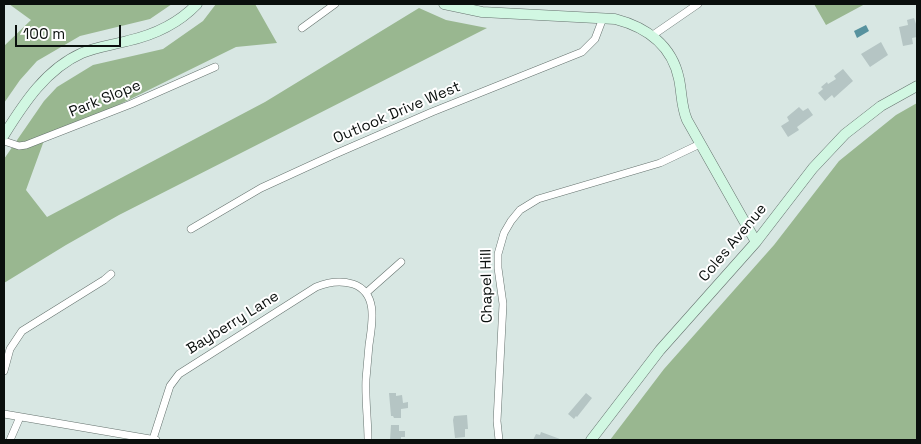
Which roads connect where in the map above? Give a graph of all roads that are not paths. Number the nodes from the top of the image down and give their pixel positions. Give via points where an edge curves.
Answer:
1 (197, 4) edge
2 (335, 4) edge
3 (444, 4) edge
4 (698, 4) edge
5 (459, 6) edge
6 (604, 18) junction
7 (302, 28) dead end
8 (653, 35) junction
9 (215, 67) dead end
10 (917, 86) edge
11 (4, 135) edge
12 (4, 141) edge
13 (700, 144) junction
14 (190, 229) dead end
15 (756, 242) junction
16 (401, 262) dead end
17 (111, 274) dead end
18 (366, 293) junction
19 (4, 371) edge
20 (4, 414) edge
21 (20, 417) junction
22 (10, 440) edge
23 (155, 440) edge
24 (368, 440) edge
25 (499, 440) edge
26 (591, 440) edge

1 - 11 street via 183,17 150,35 92,50 63,65 33,93
2 - 7 street
3 - 5 street
4 - 8 street
5 - 6 street via 482,12
6 - 8 street via 631,24
6 - 14 street, Outlook Drive West via 595,39 582,52 333,155 261,188
8 - 13 street via 674,64 684,113
9 - 12 street, Park Slope via 26,146
10 - 15 street, Coles Avenue via 881,106 845,134 812,168
13 - 15 street
13 - 25 street, Chapel Hill via 660,163 538,199 511,221 501,240 498,261 503,304 497,421
15 - 26 street, Coles Avenue via 660,350
16 - 18 street
17 - 19 street via 22,331 10,349
18 - 23 street, Bayberry Lane via 350,283 324,284 178,374 170,386
18 - 24 street via 373,313 366,382
20 - 21 street
21 - 22 street
21 - 23 street

